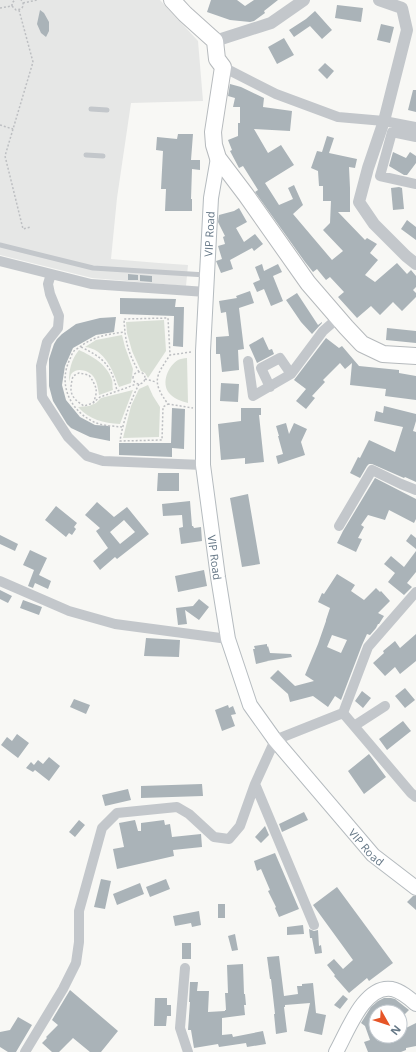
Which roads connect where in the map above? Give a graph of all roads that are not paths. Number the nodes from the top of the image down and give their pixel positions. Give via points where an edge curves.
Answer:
1 (172, 0) edge
2 (304, 0) edge
3 (379, 0) edge
4 (215, 41) junction
5 (223, 67) junction
6 (90, 108) dead end
7 (107, 110) dead end
8 (384, 121) junction
9 (416, 128) edge
10 (416, 138) edge
11 (86, 155) dead end
12 (103, 156) dead end
13 (218, 158) junction
14 (416, 184) edge
15 (0, 245) edge
16 (0, 261) edge
17 (416, 264) edge
18 (51, 274) junction
19 (207, 276) junction
20 (206, 292) junction
21 (338, 318) junction
22 (416, 356) edge
23 (248, 361) dead end
24 (291, 374) junction
25 (270, 387) junction
26 (203, 465) junction
27 (416, 490) edge
28 (339, 526) dead end
29 (0, 581) edge
30 (416, 592) edge
31 (228, 639) junction
32 (385, 706) dead end
33 (343, 713) junction
34 (354, 726) junction
35 (274, 740) junction
36 (255, 784) junction
37 (414, 793) edge
38 (416, 888) edge
39 (314, 925) dead end
40 (185, 968) dead end
41 (416, 1004) edge
42 (25, 1052) edge
43 (188, 1052) edge
44 (336, 1052) edge

1 - 4 highway
2 - 4 street via 271,23
3 - 8 street via 402,8 407,30
4 - 5 highway via 217,59
5 - 8 street via 276,94 338,117
5 - 13 highway, VIP Road via 213,132
6 - 7 lane
8 - 9 street
8 - 17 street via 359,202 374,224
10 - 14 street via 392,132 380,176
11 - 12 lane
13 - 19 main road, VIP Road via 211,198
13 - 21 highway, VIP Road via 308,283
15 - 19 lane via 93,268
16 - 18 street
18 - 20 street via 91,284
18 - 26 street via 48,284 59,316 58,328 47,342 40,366 42,397 68,437 87,456 103,461
19 - 20 main road, VIP Road
20 - 26 main road, VIP Road
21 - 22 highway, VIP Road via 362,344 383,354
21 - 24 street via 323,331
23 - 25 street via 253,396
24 - 25 street
24 - 25 street via 280,358 261,368
26 - 31 main road, VIP Road
27 - 28 street via 372,470
29 - 31 street via 69,611 115,624
30 - 33 street via 368,647
31 - 35 main road, VIP Road via 250,705
32 - 34 street
33 - 34 street
33 - 35 street
34 - 37 street
35 - 36 street
35 - 38 main road, VIP Road via 373,855
36 - 39 street
36 - 42 street via 240,826 229,839 214,837 189,814 177,807 117,813 102,828 79,911 76,963
40 - 43 street via 180,1028
41 - 44 main road via 409,997 392,989 376,993 360,1007

